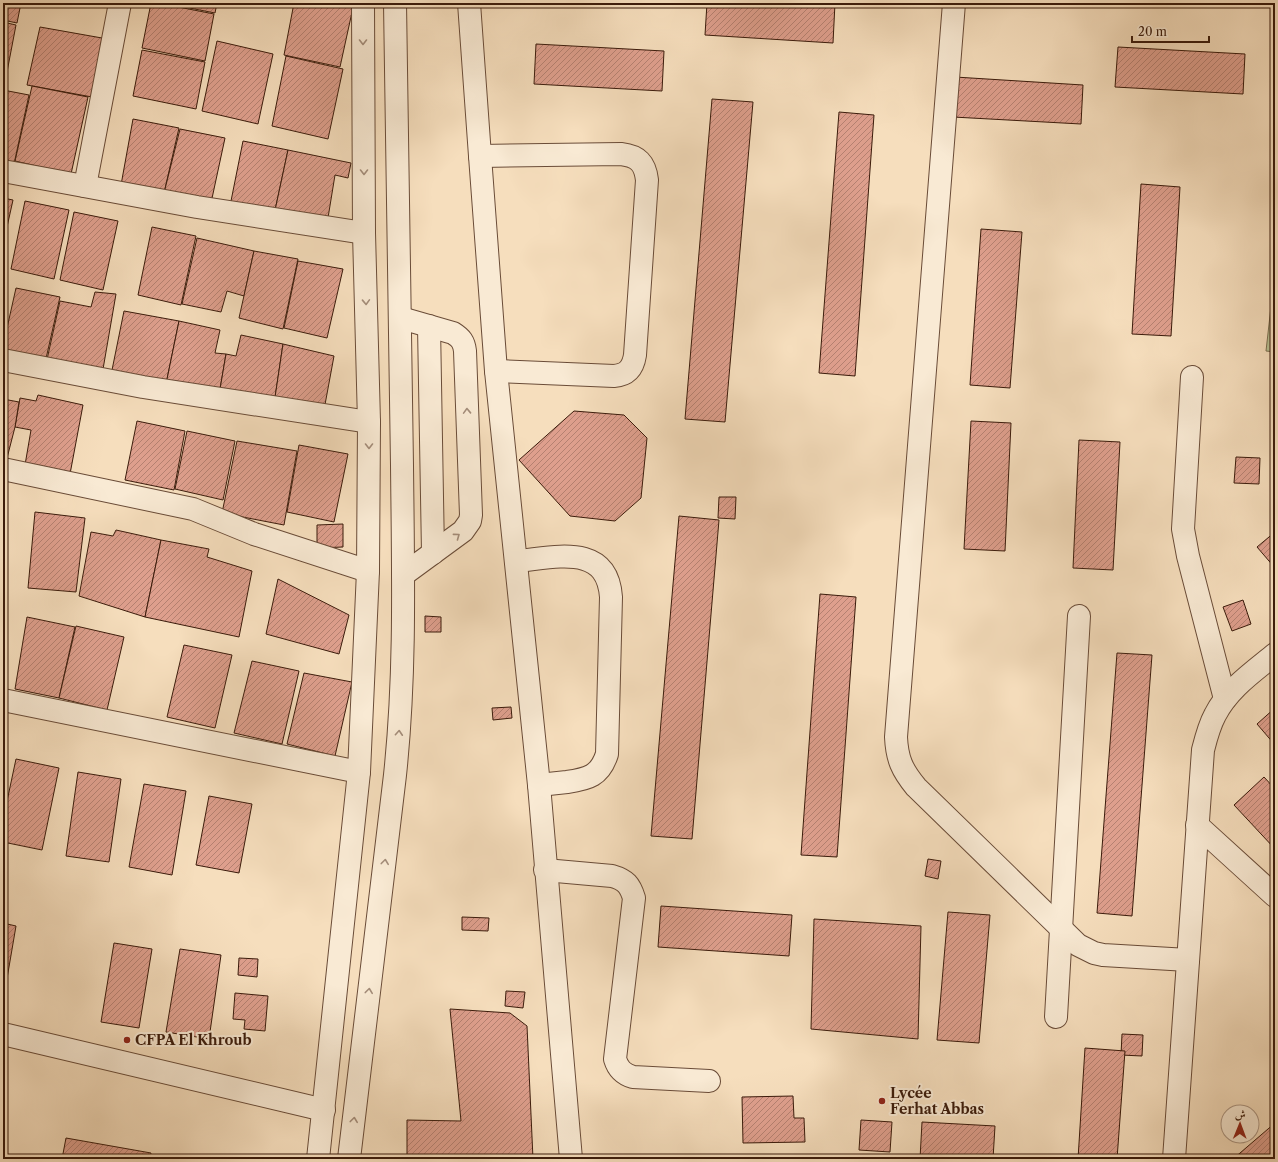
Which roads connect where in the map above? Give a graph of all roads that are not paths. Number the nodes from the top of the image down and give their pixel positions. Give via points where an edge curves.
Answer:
1 (120, 3) edge
2 (363, 3) edge
3 (395, 3) edge
4 (470, 3) edge
5 (954, 3) edge
6 (480, 156) junction
7 (3, 171) edge
8 (85, 186) junction
9 (364, 233) junction
10 (401, 318) junction
11 (429, 326) junction
12 (3, 360) edge
13 (496, 371) junction
14 (1192, 377) dead end
15 (369, 422) junction
16 (3, 469) edge
17 (433, 553) junction
18 (516, 561) junction
19 (368, 571) junction
20 (403, 575) junction
21 (1079, 616) dead end
22 (1275, 654) edge
23 (1226, 699) junction
24 (3, 700) edge
25 (359, 772) junction
26 (538, 785) junction
27 (1197, 825) junction
28 (545, 870) junction
29 (1275, 896) edge
30 (1061, 928) junction
31 (1188, 960) junction
32 (1056, 1017) dead end
33 (3, 1034) edge
34 (709, 1081) dead end
35 (324, 1110) junction
36 (318, 1159) edge
37 (349, 1159) edge
38 (571, 1159) edge
39 (1174, 1159) edge

1 - 8 street
2 -> 9 street
3 - 10 street
4 - 6 street
5 - 30 street via 896,750 900,763 916,787
6 - 13 street
6 - 13 street via 631,155 644,165 647,180 635,355 630,370 614,376
7 - 8 street
8 - 9 street via 197,207
9 -> 15 street
10 - 11 street
10 - 20 street
11 - 17 street
17 -> 11 street via 463,531 471,515 464,343 453,333
12 - 15 street via 144,387
13 - 18 street
14 - 23 street via 1184,536
15 -> 19 street
16 - 19 street via 193,509 254,534
17 - 20 street
18 - 26 street
18 - 26 street via 577,556 588,559 598,566 610,586 605,761 601,768 582,780
19 - 25 street
37 -> 20 street via 399,738
21 - 30 street
22 - 23 street via 1238,685
23 - 27 street via 1215,715 1203,750
24 - 25 street
25 - 35 street
26 - 28 street
27 - 29 street
27 - 31 street
28 - 34 street via 612,876 627,883 632,890 634,898 615,1059 617,1066 626,1075 633,1077
28 - 38 street
30 - 31 street via 1078,945 1094,953
30 - 32 street
31 - 39 street
33 - 35 street
35 - 36 street

